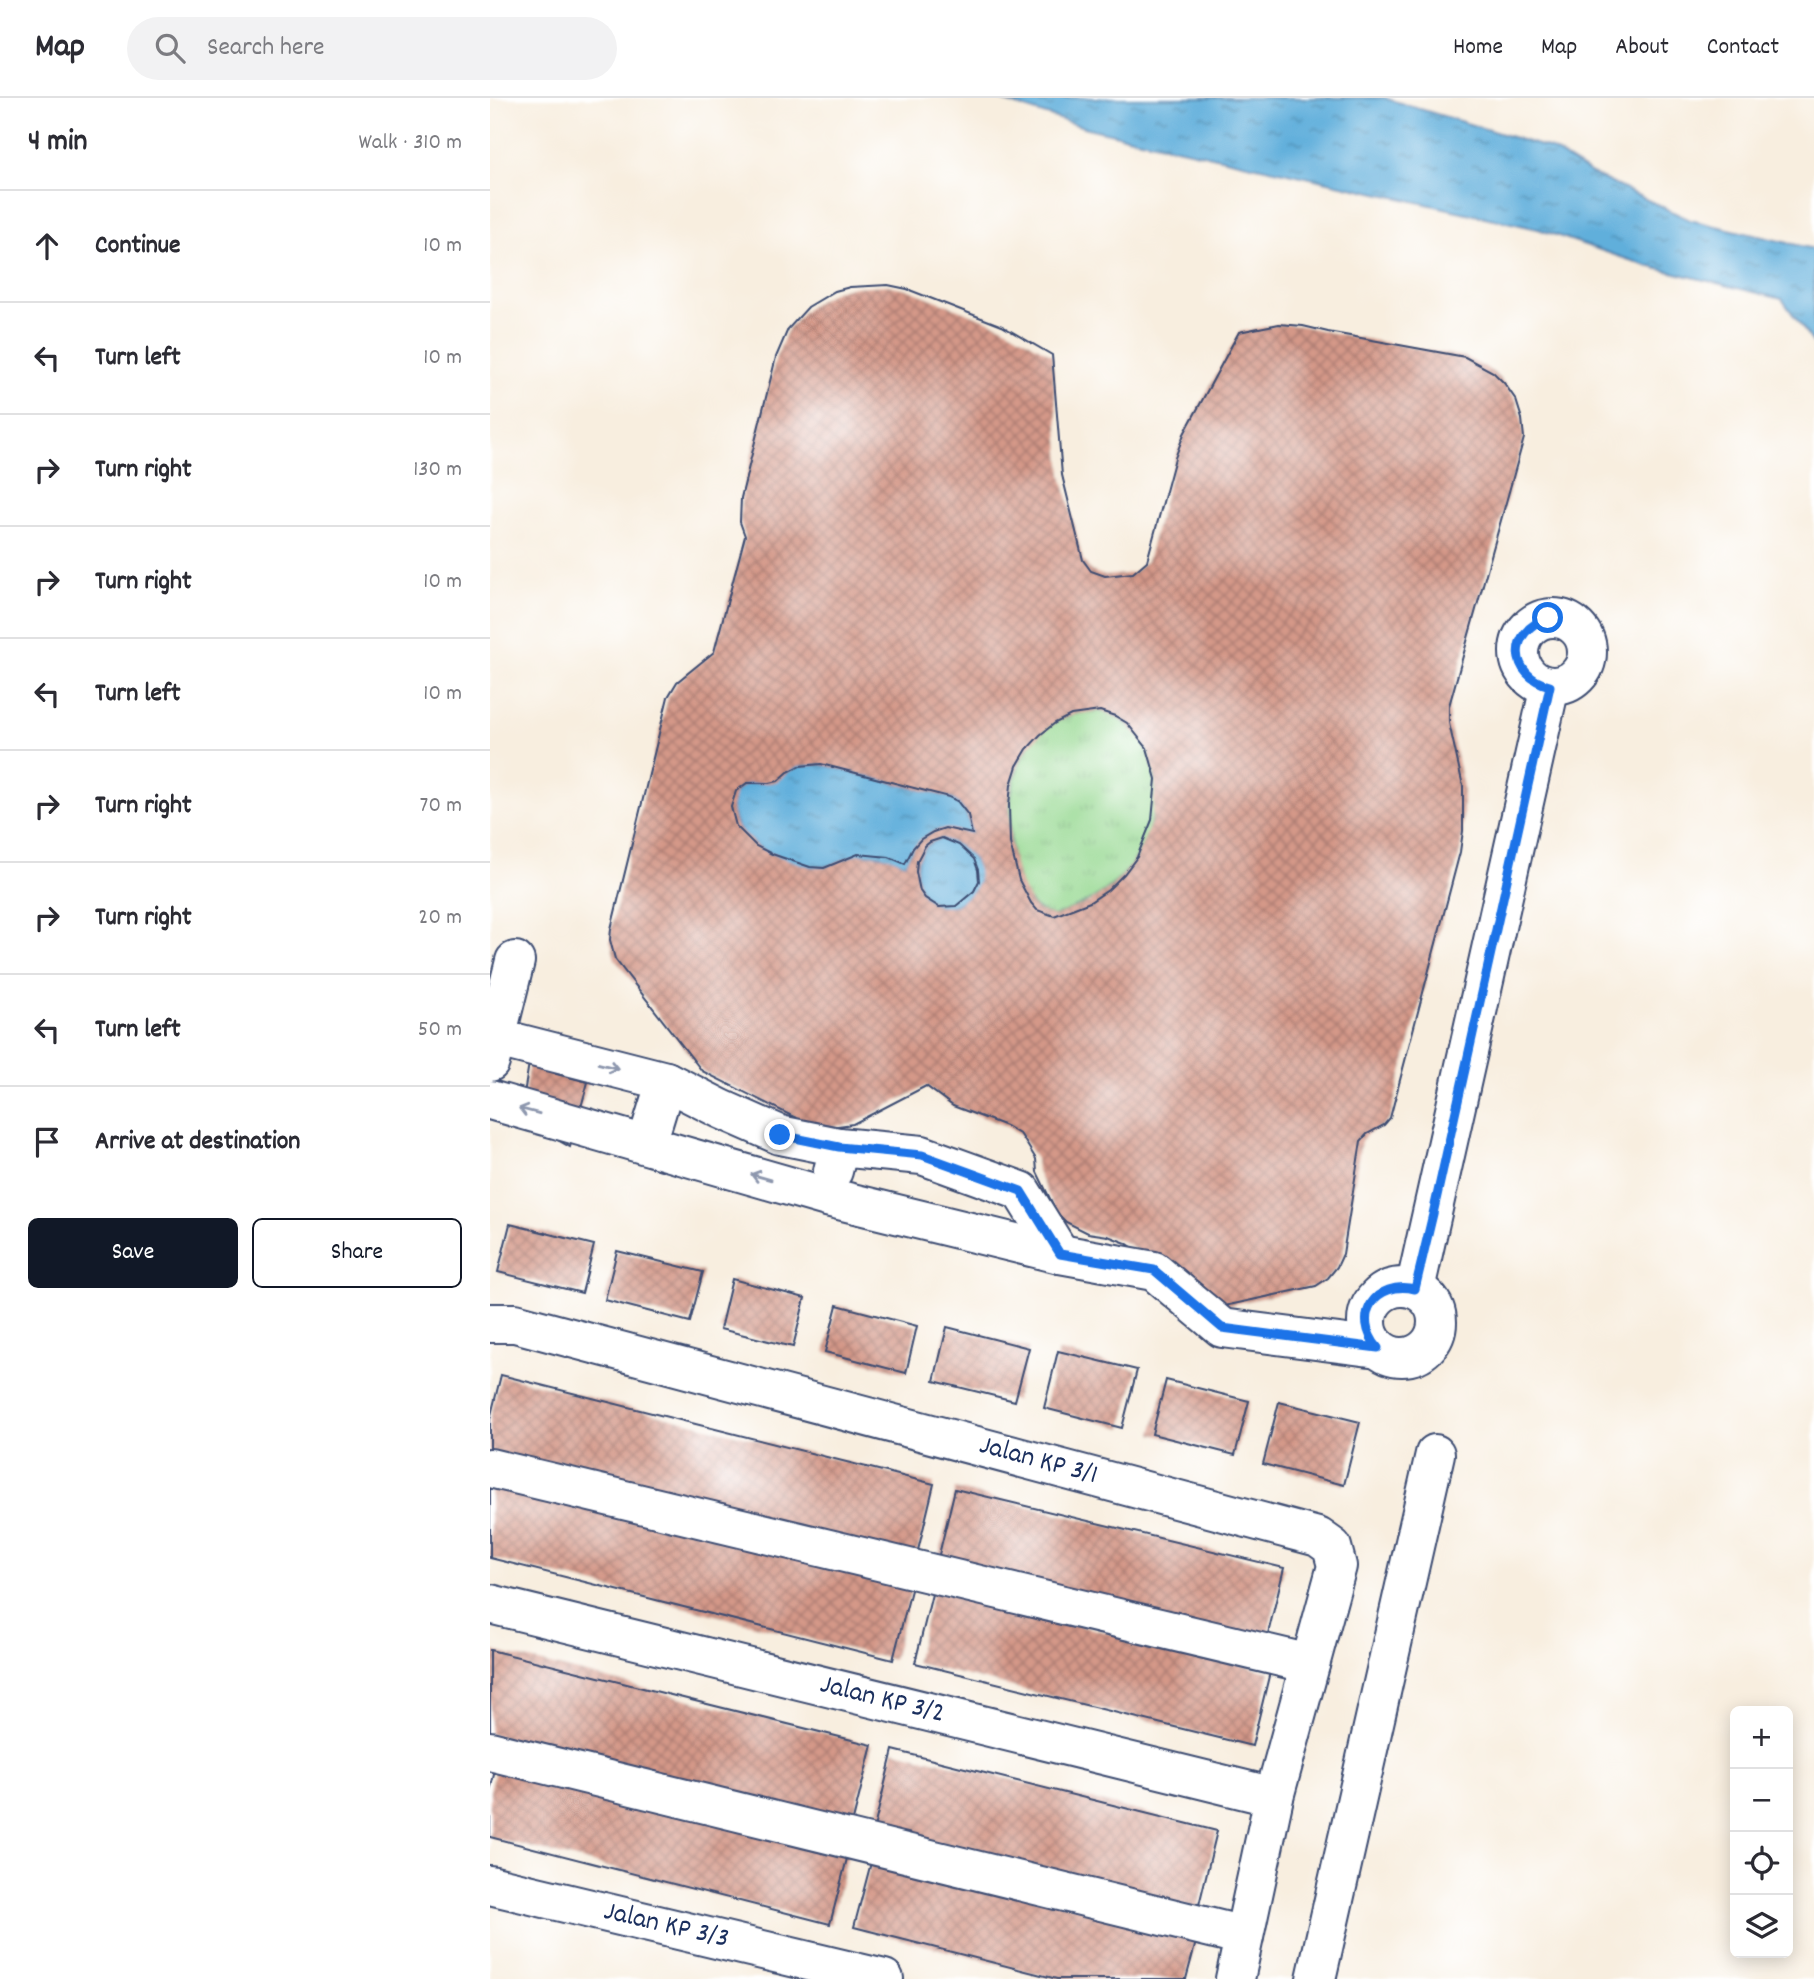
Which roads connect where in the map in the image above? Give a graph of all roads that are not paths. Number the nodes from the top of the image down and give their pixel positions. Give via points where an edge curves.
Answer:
1 (1550, 686) dead end
2 (515, 961) dead end
3 (492, 1046) edge
4 (666, 1081) junction
5 (490, 1100) edge
6 (647, 1143) junction
7 (839, 1147) junction
8 (827, 1197) junction
9 (1060, 1254) junction
10 (1415, 1289) junction
11 (490, 1323) edge
12 (1378, 1348) junction
13 (1435, 1454) dead end
14 (490, 1468) edge
15 (490, 1604) edge
16 (1310, 1664) junction
17 (490, 1751) edge
18 (1274, 1797) junction
19 (490, 1885) edge
20 (1244, 1936) junction
21 (884, 1979) edge
22 (1235, 1979) edge
23 (1316, 1979) edge

1 - 10 street
2 - 3 street
3 -> 4 street
4 - 6 street
4 - 7 street via 780,1135
6 -> 5 street
8 -> 6 street
7 - 8 street
7 - 9 street via 922,1155 1021,1191
8 - 9 street
9 - 12 street via 1154,1270 1222,1328
10 - 12 street via 1393,1287 1374,1298 1366,1318 1367,1330
10 - 12 street via 1433,1305 1437,1329 1432,1340 1413,1356 1389,1355
11 - 16 street, Jalan KP 3/1 via 515,1323 1318,1537 1332,1547 1337,1566
13 - 23 street
14 - 16 street
15 - 18 street, Jalan KP 3/2
16 - 18 street, Jalan KP 3/1
17 - 20 street
18 - 20 street
19 - 21 street, Jalan KP 3/3
20 - 22 street

